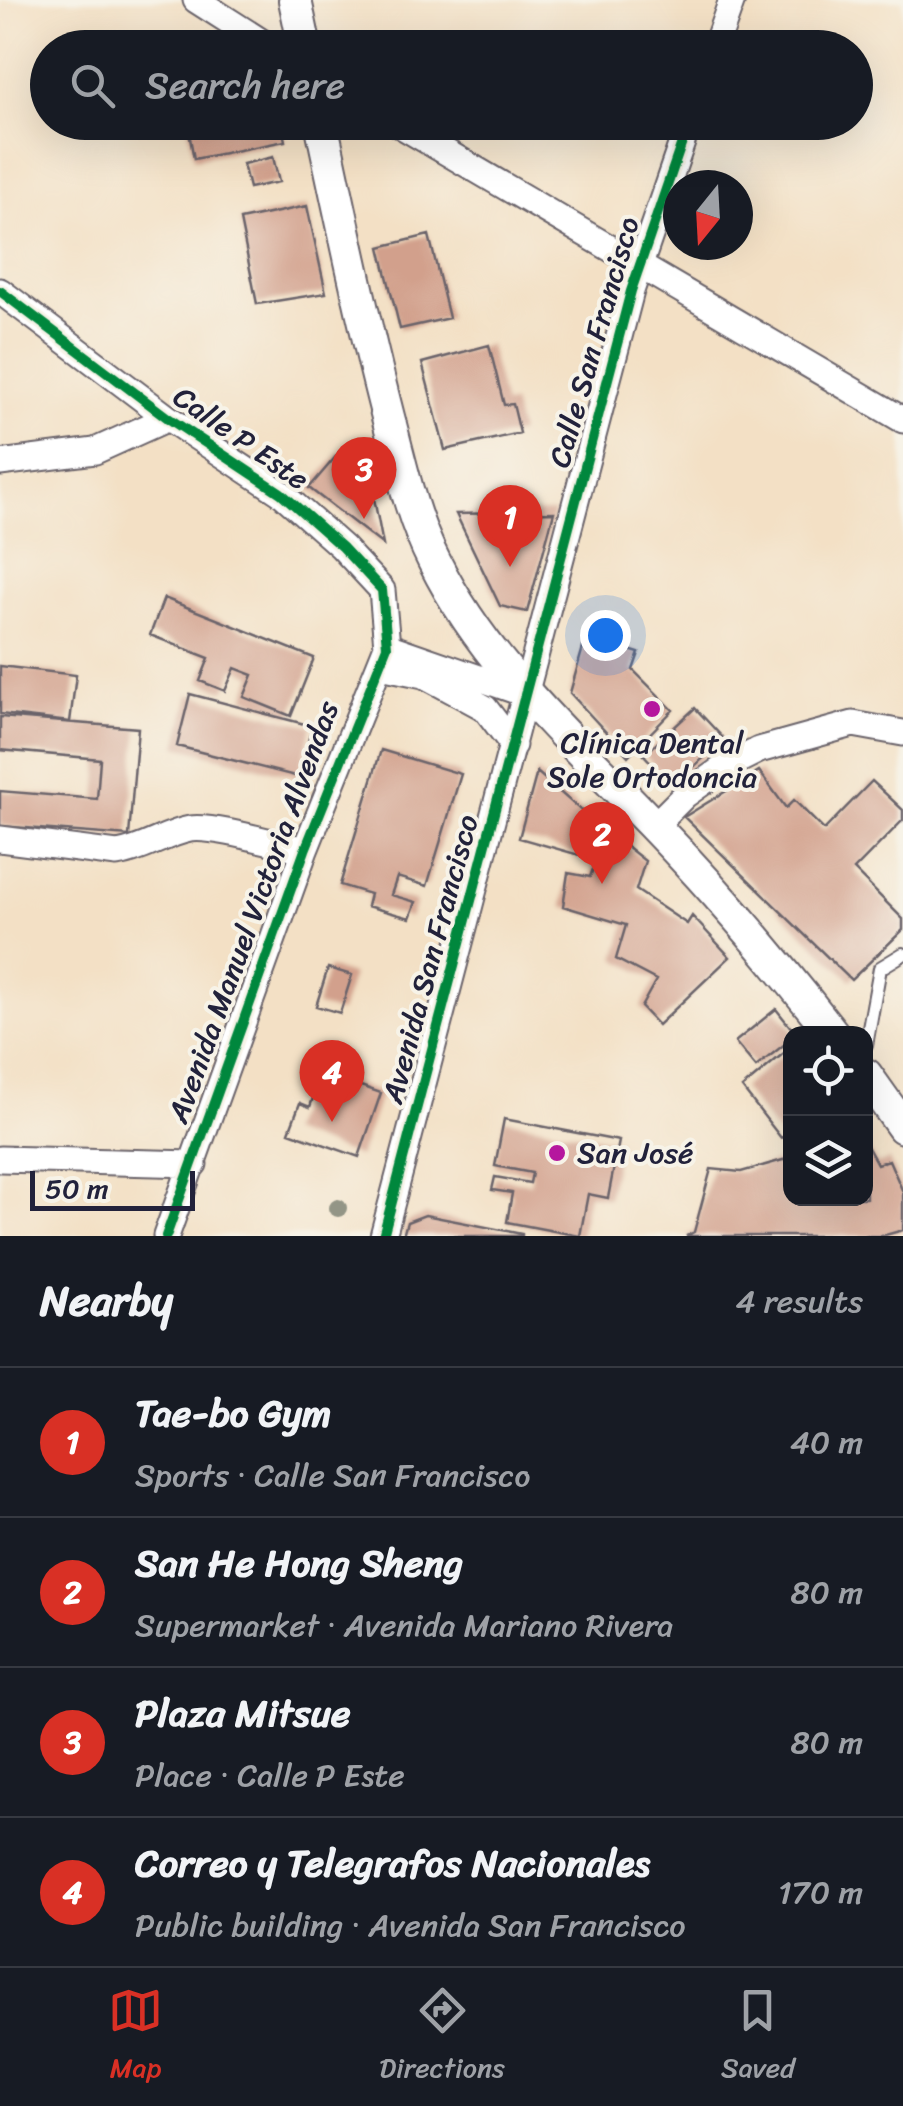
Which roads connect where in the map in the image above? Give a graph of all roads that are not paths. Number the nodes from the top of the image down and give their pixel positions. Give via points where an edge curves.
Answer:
1 (196, 0) edge
2 (295, 0) edge
3 (732, 0) edge
4 (244, 30) edge
5 (301, 30) edge
6 (721, 30) edge
7 (325, 140) edge
8 (425, 140) edge
9 (683, 140) edge
10 (638, 267) junction
11 (0, 291) edge
12 (168, 418) junction
13 (903, 420) edge
14 (0, 463) edge
15 (384, 656) junction
16 (526, 694) junction
17 (903, 733) edge
18 (513, 745) junction
19 (654, 826) junction
20 (0, 840) edge
21 (306, 850) junction
22 (903, 954) edge
23 (827, 1026) edge
24 (869, 1026) edge
25 (873, 1084) edge
26 (902, 1120) edge
27 (0, 1158) edge
28 (194, 1164) junction
29 (166, 1236) edge
30 (383, 1236) edge

1 - 4 street
2 - 5 street
3 - 6 street
7 - 16 street via 412,507 433,560 475,632
8 - 10 street
9 - 10 street, Calle San Francisco
10 - 13 street
10 - 16 street, Calle San Francisco
11 - 12 street, Calle P Este
12 - 14 street via 95,450
12 - 15 street, Calle P Este via 281,493 382,590
15 - 16 street
15 - 18 street via 485,708
15 - 21 street, Avenida Manuel Victoria Alvendas
16 - 18 street, Avenida San Francisco
16 - 19 street
17 - 19 street via 853,724 759,750 685,795
18 - 30 street, Avenida San Francisco
19 - 23 street
20 - 21 street via 117,854 196,828
21 - 28 street, Avenida Manuel Victoria Alvendas
22 - 24 lane via 880,968
25 - 26 street
27 - 28 street
28 - 29 street, Avenida Manuel Victoria Alvendas

